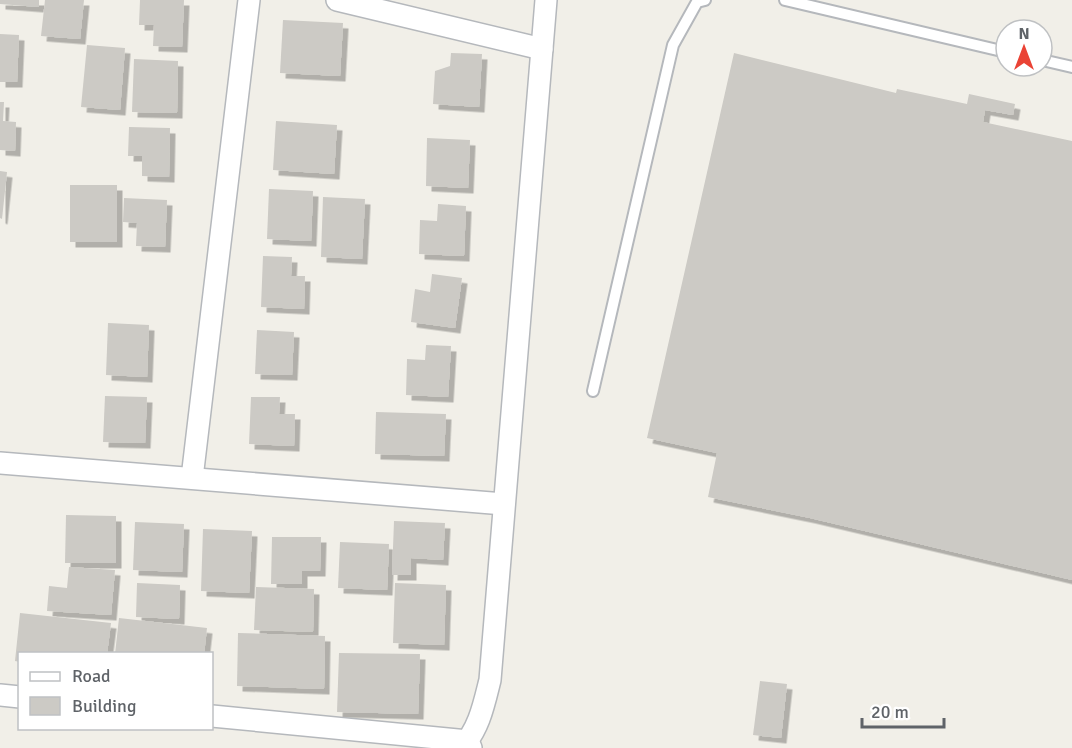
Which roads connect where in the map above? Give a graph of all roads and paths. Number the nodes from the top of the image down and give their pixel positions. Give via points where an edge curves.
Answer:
1 (249, 0) edge
2 (337, 0) edge
3 (546, 0) edge
4 (705, 0) edge
5 (785, 0) edge
6 (542, 49) junction
7 (994, 49) edge
8 (1054, 63) edge
9 (1072, 67) edge
10 (593, 391) dead end
11 (0, 463) edge
12 (192, 478) junction
13 (504, 504) junction
14 (0, 695) edge
15 (18, 697) edge
16 (213, 716) edge
17 (467, 746) edge

1 - 12 street
2 - 6 street
3 - 6 street
4 - 10 lane via 697,2 673,45
5 - 7 lane
6 - 13 street
8 - 9 lane
11 - 12 street
12 - 13 street
13 - 17 street via 490,680 483,710
14 - 15 street
16 - 17 street

